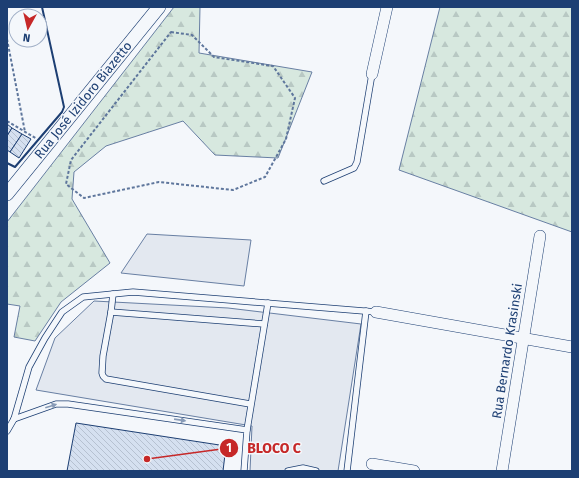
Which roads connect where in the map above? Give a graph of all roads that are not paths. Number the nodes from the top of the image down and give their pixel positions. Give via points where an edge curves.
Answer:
1 (159, 7) edge
2 (387, 7) edge
3 (372, 74) joint
4 (324, 181) dead end
5 (7, 194) edge
6 (540, 236) dead end
7 (113, 294) junction
8 (268, 303) junction
9 (111, 312) junction
10 (371, 312) junction
11 (264, 324) junction
12 (524, 338) junction
13 (572, 346) edge
14 (250, 404) junction
15 (14, 419) junction
16 (247, 430) junction
17 (7, 431) edge
18 (372, 464) dead end
19 (244, 471) edge
20 (288, 471) edge
21 (316, 471) edge
22 (347, 471) edge
23 (414, 471) edge
24 (502, 471) edge

1 - 5 street, Rua José Izidoro Biazetto
2 - 3 street
3 - 4 lane via 357,162 354,168
6 - 12 street, Rua Bernardo Krasinski
7 - 8 lane via 133,292
7 - 9 lane
7 - 15 lane via 83,297 62,312 29,367
8 - 10 lane
8 - 11 lane
9 - 11 lane
9 - 14 lane via 103,356 102,373 106,379
10 - 12 street
10 - 22 lane
11 - 14 lane
12 - 13 street
12 - 24 street, Rua Bernardo Krasinski
14 - 16 lane
15 -> 16 lane via 56,404 68,404
15 - 17 lane
16 - 19 lane
18 - 23 street
20 - 21 lane via 303,468

